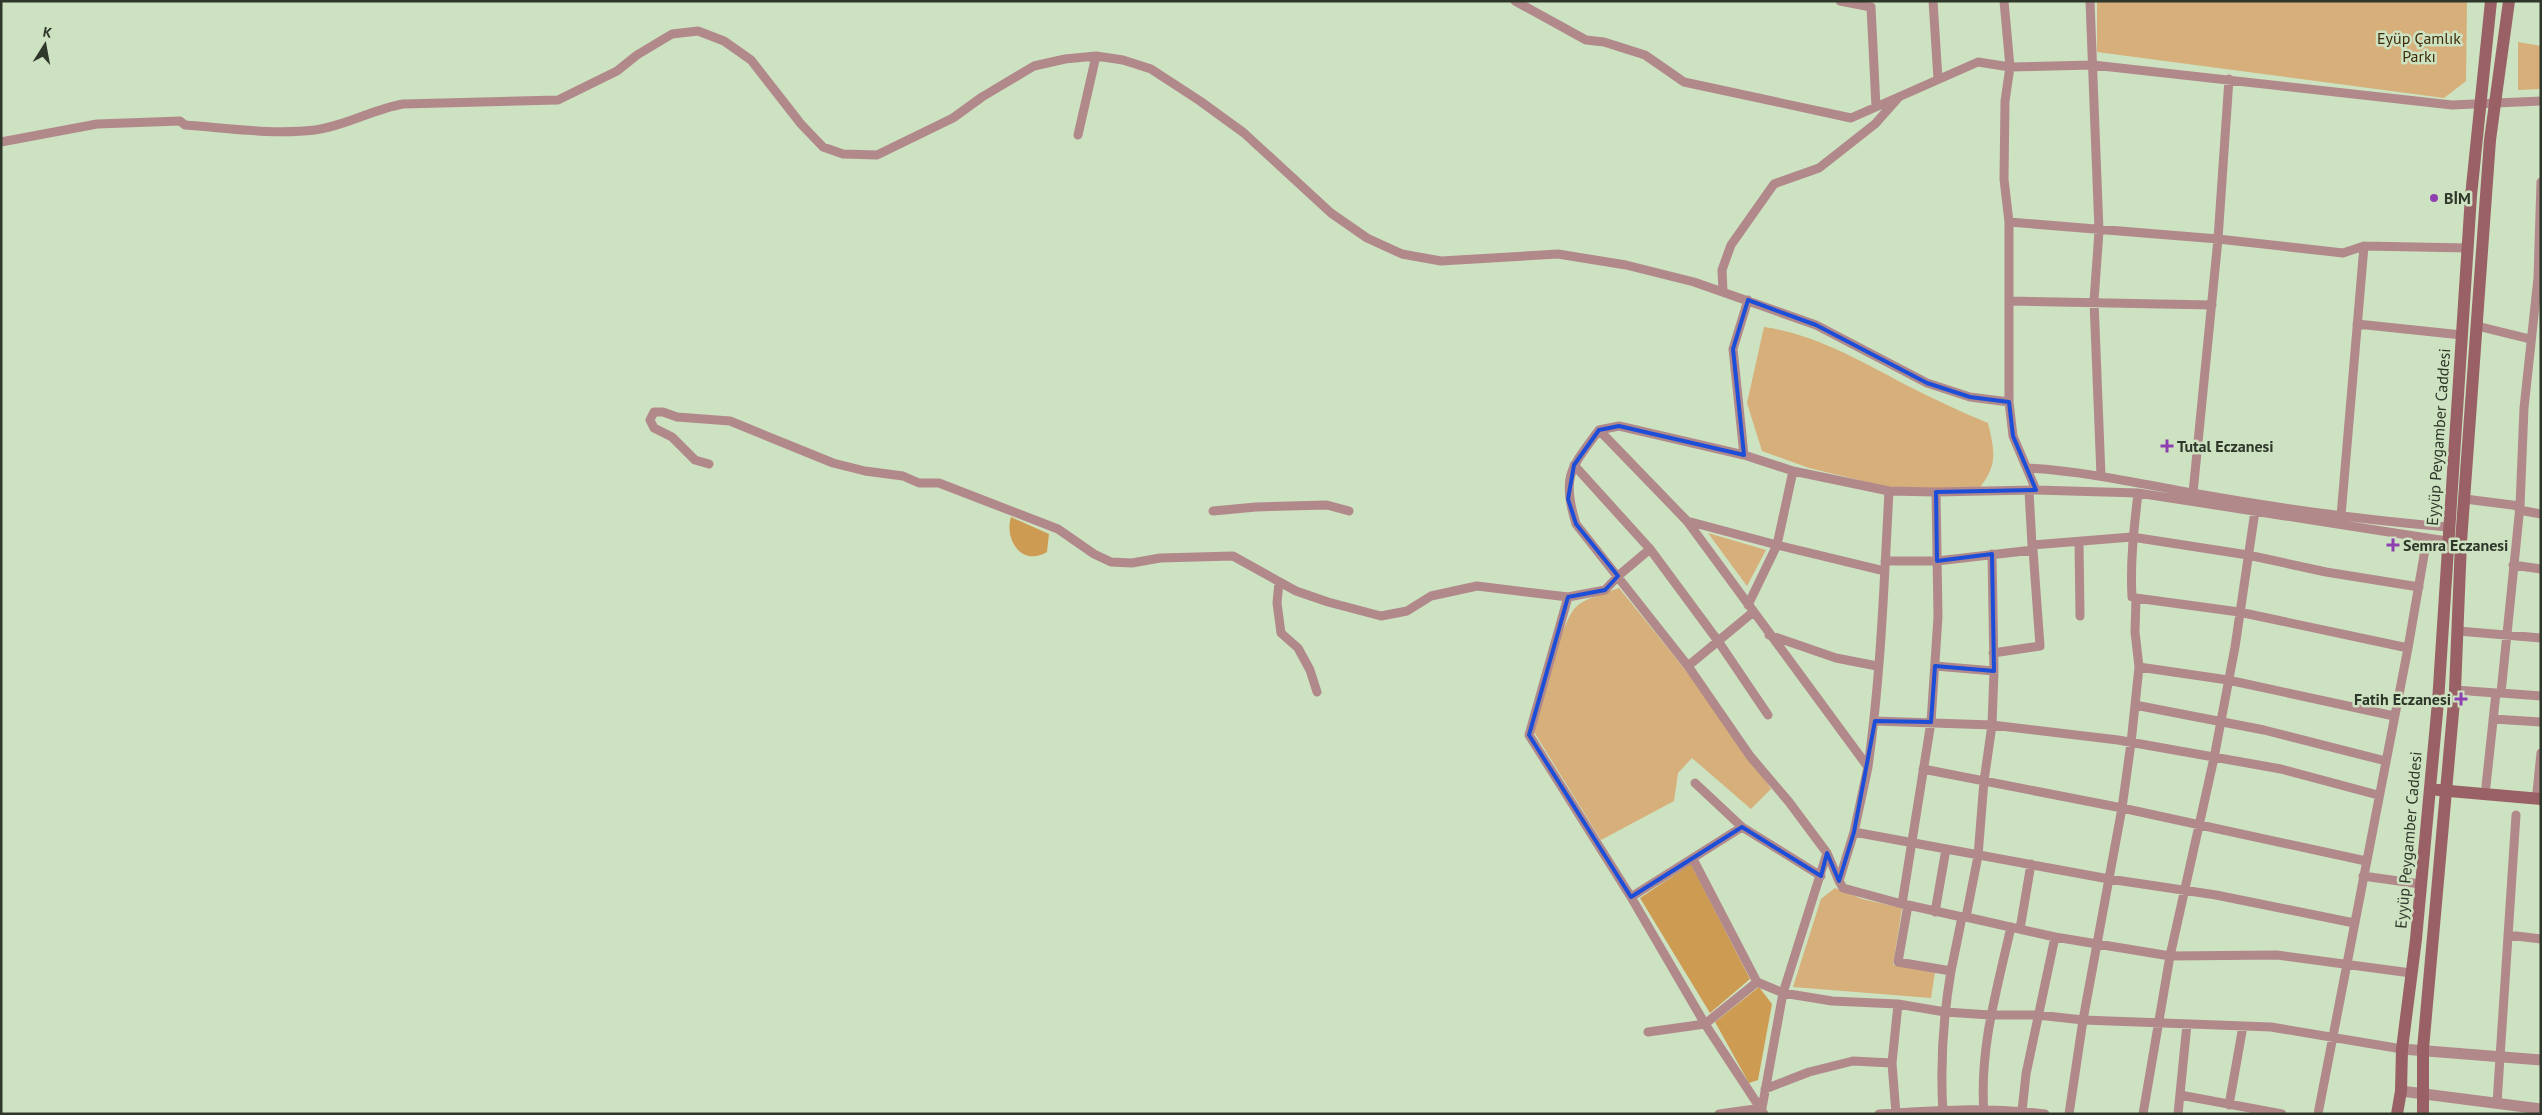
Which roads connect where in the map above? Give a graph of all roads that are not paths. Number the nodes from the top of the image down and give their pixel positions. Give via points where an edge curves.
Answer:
1 (1515, 1) edge
2 (1840, 1) edge
3 (1933, 1) edge
4 (2004, 1) edge
5 (2090, 1) edge
6 (2491, 1) edge
7 (2509, 1) edge
8 (1872, 4) edge
9 (1096, 56) junction
10 (2094, 65) junction
11 (2010, 67) junction
12 (1938, 79) junction
13 (2229, 79) junction
14 (1901, 95) junction
15 (2497, 101) junction
16 (2541, 101) edge
17 (2481, 103) junction
18 (1876, 107) junction
19 (1078, 135) dead end
20 (1, 142) edge
21 (2541, 182) edge
22 (2009, 222) junction
23 (2099, 231) junction
24 (2218, 239) junction
25 (2364, 246) junction
26 (2468, 248) junction
27 (2540, 257) edge
28 (1723, 291) junction
29 (1748, 300) junction
30 (2009, 301) junction
31 (2094, 301) junction
32 (2212, 305) junction
33 (2357, 324) junction
34 (2477, 326) junction
35 (2462, 335) junction
36 (2530, 339) junction
37 (2010, 402) junction
38 (1599, 430) junction
39 (1744, 455) junction
40 (709, 464) dead end
41 (1574, 465) junction
42 (2027, 468) junction
43 (1793, 471) junction
44 (2101, 476) junction
45 (1889, 490) junction
46 (2033, 490) junction
47 (1936, 492) junction
48 (2138, 494) junction
49 (2193, 494) junction
50 (2465, 499) junction
51 (2519, 508) junction
52 (1213, 511) dead end
53 (1349, 511) dead end
54 (2255, 511) junction
55 (2541, 514) edge
56 (2341, 516) junction
57 (1687, 522) junction
58 (2448, 527) junction
59 (2132, 537) junction
60 (2427, 538) junction
61 (2447, 541) junction
62 (2079, 542) junction
63 (2462, 542) junction
64 (1776, 545) junction
65 (2033, 547) junction
66 (1650, 549) junction
67 (1992, 554) junction
68 (2248, 555) junction
69 (1938, 560) junction
70 (1885, 561) junction
71 (2513, 565) junction
72 (2541, 569) edge
73 (1885, 571) junction
74 (1618, 576) junction
75 (1279, 582) junction
76 (2419, 587) junction
77 (1568, 597) junction
78 (2136, 598) junction
79 (1750, 609) junction
80 (2239, 612) junction
81 (2080, 616) dead end
82 (2458, 631) junction
83 (1769, 635) junction
84 (2506, 635) junction
85 (2541, 638) edge
86 (1718, 641) junction
87 (2408, 648) junction
88 (1993, 653) junction
89 (1688, 666) junction
90 (1878, 666) junction
91 (1935, 666) junction
92 (2139, 667) junction
93 (1994, 671) junction
94 (2228, 680) junction
95 (2455, 690) junction
96 (1317, 692) dead end
97 (2498, 693) junction
98 (2541, 696) edge
99 (2135, 705) junction
100 (1768, 715) dead end
101 (2394, 716) junction
102 (2493, 719) junction
103 (1875, 721) junction
104 (1931, 722) junction
105 (2219, 722) junction
106 (2541, 722) edge
107 (1992, 725) junction
108 (2131, 743) junction
109 (2541, 752) edge
110 (2214, 758) junction
111 (2386, 760) junction
112 (1868, 767) junction
113 (1923, 769) junction
114 (1984, 781) junction
115 (1695, 783) dead end
116 (2429, 786) junction
117 (2446, 786) junction
118 (2486, 786) junction
119 (2539, 793) edge
120 (2378, 795) junction
121 (2122, 808) junction
122 (2516, 815) dead end
123 (2199, 824) junction
124 (1742, 827) junction
125 (1854, 832) junction
126 (1913, 843) junction
127 (1946, 849) junction
128 (1826, 854) junction
129 (1978, 856) junction
130 (1693, 859) junction
131 (2366, 861) junction
132 (2031, 864) junction
133 (1821, 876) junction
134 (2363, 876) junction
135 (2109, 879) junction
136 (1839, 881) junction
137 (2420, 884) junction
138 (2184, 889) junction
139 (1631, 897) junction
140 (1905, 904) junction
141 (1935, 912) junction
142 (1964, 917) junction
143 (2354, 923) junction
144 (2015, 928) junction
145 (2508, 935) junction
146 (2055, 937) junction
147 (2541, 938) edge
148 (2097, 944) junction
149 (2170, 956) junction
150 (2348, 963) junction
151 (1951, 971) junction
152 (2411, 973) junction
153 (1757, 982) junction
154 (1783, 993) junction
155 (1898, 1004) junction
156 (1944, 1012) junction
157 (1990, 1015) junction
158 (2038, 1015) junction
159 (2083, 1020) junction
160 (2158, 1023) junction
161 (1706, 1024) junction
162 (2187, 1024) junction
163 (2243, 1026) junction
164 (1648, 1032) dead end
165 (2332, 1038) junction
166 (2402, 1049) junction
167 (2423, 1049) junction
168 (2500, 1057) junction
169 (2541, 1060) edge
170 (1892, 1064) junction
171 (1765, 1089) junction
172 (2400, 1091) junction
173 (2423, 1093) junction
174 (2180, 1095) junction
175 (2498, 1103) junction
176 (2229, 1105) junction
177 (2541, 1109) edge
178 (1763, 1111) edge
179 (1943, 1111) edge
180 (1984, 1111) edge
181 (2022, 1111) junction
182 (1896, 1113) edge
183 (1719, 1114) edge
184 (1879, 1114) edge
185 (2045, 1114) edge
186 (2070, 1114) edge
187 (2143, 1114) edge
188 (2178, 1114) edge
189 (2282, 1114) edge
190 (2318, 1114) edge
191 (2397, 1114) edge
192 (2423, 1114) edge

1 - 18 street via 1586,40 1645,55 1684,82 1851,118
2 - 8 street
3 - 12 street
4 - 11 street
5 - 10 street
6 - 17 main road, Eyyüp Peygamber Caddesi
7 - 15 main road, Eyyüp Peygamber Caddesi
8 - 18 street
9 - 19 street
9 - 20 street via 1034,66 953,118 877,155 843,154 822,147 751,60 724,41 698,32 672,34 617,71 558,100 403,104 315,130 267,131 180,121 98,124
9 - 28 street via 1151,69 1244,134 1331,213 1367,238 1402,254 1441,261 1558,254 1626,265
10 - 11 street
10 - 13 street
10 - 23 street
11 - 12 street via 1978,62
11 - 22 street via 2005,102 2004,179
12 - 14 street
13 - 17 street via 2452,105
13 - 24 street
14 - 18 street
14 - 28 street via 1875,124 1819,168 1774,184 1732,245 1722,270
15 - 16 street
15 - 17 street
15 - 34 main road, Eyyüp Peygamber Caddesi via 2490,140
17 - 26 main road, Eyyüp Peygamber Caddesi via 2470,196
21 - 27 street
22 - 23 street
22 - 30 street
23 - 24 street
23 - 31 street
24 - 25 street via 2343,253
24 - 32 street
25 - 26 street
25 - 33 street
26 - 35 main road, Eyyüp Peygamber Caddesi
27 - 36 street
28 - 29 street
29 - 37 street via 1816,325 1927,383 1970,397
29 - 39 street via 1732,349
30 - 31 street
30 - 37 street
31 - 32 street
31 - 44 street
32 - 49 street
33 - 35 street
33 - 56 street
34 - 36 street
34 - 50 main road, Eyyüp Peygamber Caddesi
35 - 58 main road, Eyyüp Peygamber Caddesi
36 - 51 street
37 - 42 street via 2013,436
38 - 39 street via 1618,426
38 - 41 street
38 - 57 street
39 - 43 street
40 - 75 street via 695,460 672,437 654,428 650,420 654,412 730,421 834,463 903,476 919,483 939,483 1058,529 1111,562 1233,556
41 - 66 street
41 - 74 street via 1568,482 1568,499 1576,524
42 - 44 street
42 - 46 street
43 - 45 street
43 - 64 street
44 - 49 street
45 - 47 street
45 - 70 street
46 - 47 street
46 - 48 street
46 - 65 street
47 - 69 street
48 - 54 street
48 - 59 street
49 - 56 street
50 - 51 street
50 - 63 main road, Eyyüp Peygamber Caddesi
51 - 55 street
51 - 71 street
52 - 53 street via 1328,505
54 - 60 street
54 - 68 street
56 - 58 street
57 - 64 street
57 - 79 street
58 - 61 main road, Eyyüp Peygamber Caddesi
59 - 62 street
59 - 68 street
59 - 78 street via 2131,591 2132,597
60 - 61 street
60 - 76 street
61 - 63 street
61 - 116 main road, Eyyüp Peygamber Caddesi via 2445,607
62 - 65 street
62 - 81 street
63 - 82 main road, Eyyüp Peygamber Caddesi
64 - 73 street
64 - 79 street
65 - 67 street
65 - 88 street via 2040,646
66 - 74 street
66 - 86 street
67 - 69 street
67 - 88 street
68 - 76 street
68 - 80 street
69 - 70 street
69 - 91 street
70 - 73 street
71 - 72 street
71 - 84 street
73 - 90 street
74 - 77 street via 1605,590
74 - 89 street
75 - 77 street via 1328,602 1381,616 1407,610 1431,596 1477,586
75 - 96 street via 1277,603 1282,633 1298,648
76 - 87 street
77 - 139 street via 1529,736
78 - 80 street
78 - 92 street
79 - 83 street
79 - 86 street
80 - 87 street
80 - 94 street
82 - 84 street
82 - 95 main road, Eyyüp Peygamber Caddesi
83 - 90 street via 1836,658
83 - 112 street
84 - 85 street
84 - 97 street
86 - 89 street
86 - 100 street
87 - 101 street
88 - 93 street
89 - 128 street via 1750,756 1789,802
90 - 103 street
91 - 93 street
91 - 104 street
92 - 94 street
92 - 99 street
93 - 107 street
94 - 101 street
94 - 105 street
95 - 97 street
95 - 117 main road, Eyyüp Peygamber Caddesi
97 - 98 street
97 - 102 street
99 - 105 street
99 - 108 street
101 - 111 street
102 - 106 street
102 - 118 street
103 - 104 street
103 - 112 street
104 - 107 street
104 - 113 street
105 - 110 street
105 - 111 street
107 - 108 street
107 - 114 street
108 - 110 street
108 - 121 street
109 - 119 street
110 - 120 street via 2282,769
110 - 123 street
111 - 120 street
112 - 125 street
113 - 114 street
113 - 126 street
114 - 121 street
114 - 129 street
115 - 124 street
116 - 117 main road
116 - 137 main road, Eyyüp Peygamber Caddesi
117 - 118 main road
117 - 119 main road
117 - 167 main road, Eyyüp Peygamber Caddesi
118 - 119 main road
120 - 131 street
121 - 123 street
121 - 135 street
122 - 145 street
123 - 131 street
123 - 138 street
124 - 130 street
124 - 133 street
125 - 126 street
125 - 136 street
126 - 127 street
126 - 140 street
127 - 129 street
127 - 141 street
128 - 133 street
128 - 136 street
129 - 132 street
129 - 142 street
130 - 139 street
130 - 153 street
131 - 134 street
132 - 135 street
132 - 144 street
133 - 154 street
134 - 137 street
134 - 143 street
135 - 138 street
135 - 148 street
136 - 140 street via 1843,888
137 - 152 main road, Eyyüp Peygamber Caddesi
138 - 143 street
138 - 149 street
139 - 161 street
140 - 141 street
140 - 151 street via 1898,962
141 - 142 street
142 - 144 street
142 - 151 street
143 - 150 street
144 - 146 street
144 - 157 street
145 - 147 street
145 - 168 street
146 - 148 street
146 - 158 street
148 - 149 street
148 - 159 street
149 - 150 street via 2277,955
149 - 160 street
150 - 152 street
150 - 165 street
151 - 156 street
152 - 166 main road, Eyyüp Peygamber Caddesi
153 - 154 street
153 - 161 street
154 - 155 street via 1832,1001
154 - 171 street
155 - 156 street
155 - 170 street
156 - 157 street
156 - 179 street
157 - 158 street
157 - 180 street via 1983,1069
158 - 159 street
158 - 181 street
159 - 160 street
159 - 186 street
160 - 162 street
160 - 187 street
161 - 164 street
161 - 178 street
162 - 163 street
162 - 174 street
163 - 165 street via 2272,1027
163 - 176 street
165 - 166 street
165 - 190 street
166 - 167 street
166 - 172 main road, Eyyüp Peygamber Caddesi
167 - 168 street
167 - 173 main road, Eyyüp Peygamber Caddesi
168 - 169 street
168 - 175 street
170 - 171 street via 1853,1061 1809,1072
170 - 182 street
171 - 178 street
172 - 173 street
172 - 191 main road, Eyyüp Peygamber Caddesi
173 - 175 street
173 - 192 main road, Eyyüp Peygamber Caddesi
174 - 176 street
174 - 188 street
175 - 177 street
176 - 189 street
178 - 183 street
179 - 180 street
179 - 182 street
180 - 181 street
181 - 185 street
182 - 184 street

